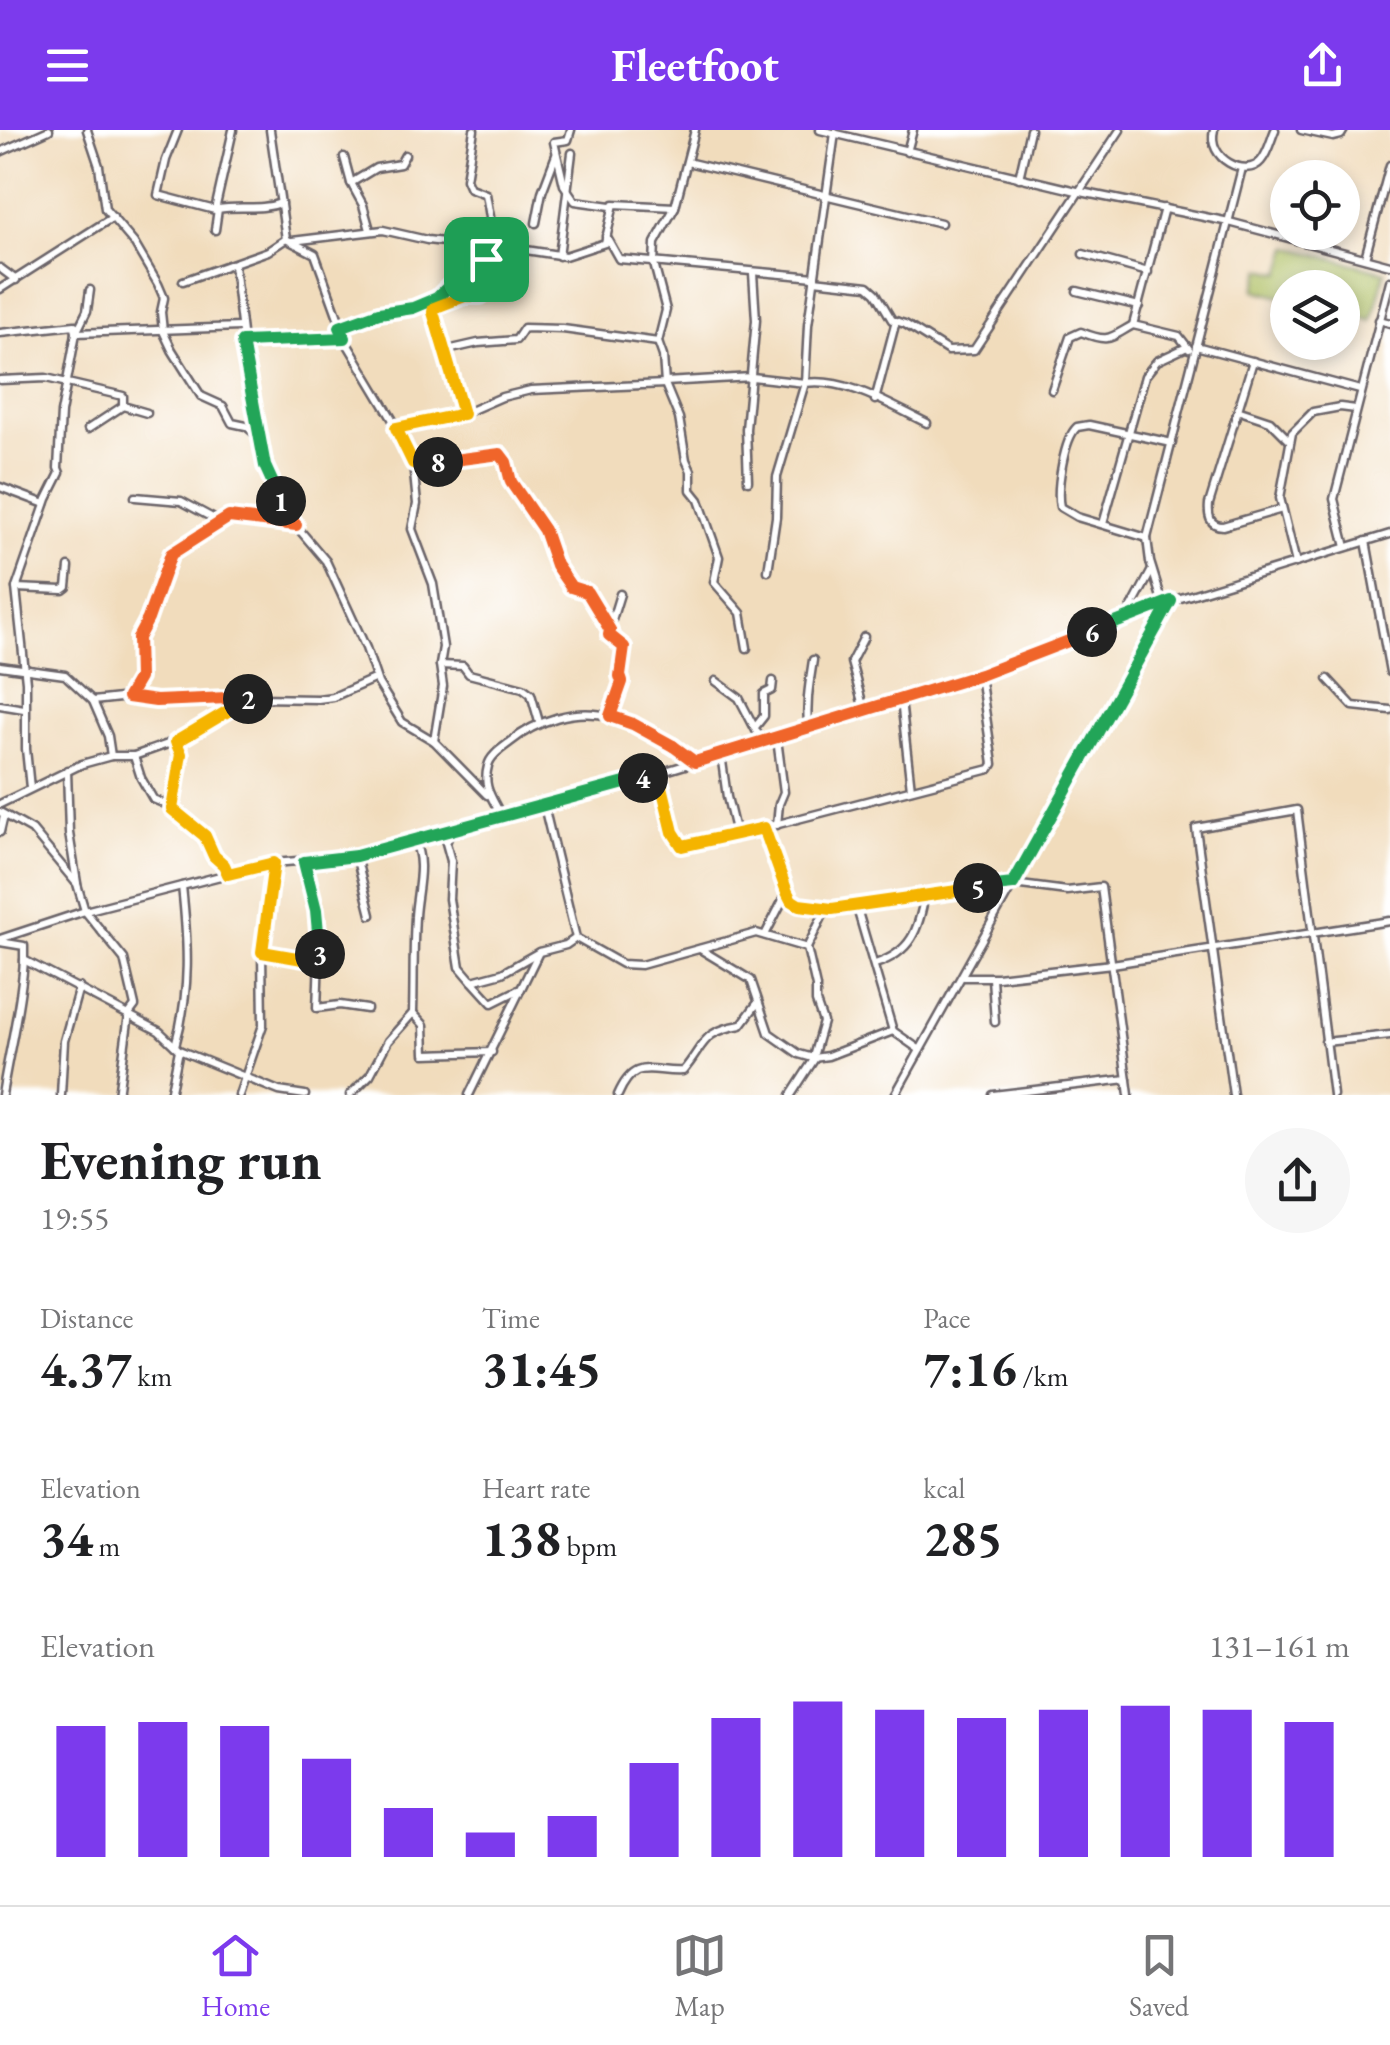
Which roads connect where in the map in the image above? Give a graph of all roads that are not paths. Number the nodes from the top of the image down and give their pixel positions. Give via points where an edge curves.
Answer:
1 (48, 130) edge
2 (87, 130) edge
3 (178, 130) edge
4 (234, 130) edge
5 (270, 130) edge
6 (474, 130) edge
7 (571, 130) edge
8 (696, 130) edge
9 (820, 130) edge
10 (864, 130) edge
11 (913, 130) edge
12 (1030, 130) edge
13 (1120, 130) edge
14 (1214, 130) edge
15 (1276, 130) edge
16 (1301, 130) edge
17 (1344, 130) edge
18 (835, 133) junction
19 (864, 140) junction
20 (0, 152) edge
21 (907, 152) junction
22 (572, 153) dead end
23 (556, 154) junction
24 (406, 155) dead end
25 (344, 157) dead end
26 (687, 162) junction
27 (1390, 165) edge
28 (1242, 168) junction
29 (1020, 178) junction
30 (351, 183) junction
31 (567, 190) junction
32 (1081, 192) junction
33 (825, 196) junction
34 (280, 203) junction
35 (611, 206) junction
36 (676, 206) junction
37 (1164, 208) junction
38 (112, 217) junction
39 (1229, 222) junction
40 (536, 223) dead end
41 (942, 223) dead end
42 (215, 230) dead end
43 (370, 230) junction
44 (606, 236) junction
45 (288, 240) junction
46 (486, 252) junction
47 (1083, 254) dead end
48 (559, 256) junction
49 (1365, 258) junction
50 (654, 264) junction
51 (234, 265) junction
52 (1390, 265) edge
53 (0, 268) edge
54 (1148, 272) junction
55 (753, 273) junction
56 (814, 278) junction
57 (16, 280) junction
58 (184, 281) dead end
59 (1390, 281) edge
60 (0, 289) edge
61 (90, 290) dead end
62 (1077, 291) dead end
63 (1139, 306) junction
64 (1379, 320) junction
65 (896, 321) junction
66 (1390, 323) edge
67 (1133, 325) junction
68 (240, 327) junction
69 (340, 327) junction
70 (163, 330) junction
71 (0, 333) edge
72 (76, 333) junction
73 (345, 338) junction
74 (242, 342) junction
75 (658, 342) junction
76 (1192, 347) junction
77 (443, 351) junction
78 (1253, 361) junction
79 (752, 378) junction
80 (0, 380) edge
81 (69, 381) junction
82 (804, 382) junction
83 (665, 384) junction
84 (1052, 390) dead end
85 (1360, 390) junction
86 (875, 400) junction
87 (122, 406) junction
88 (1356, 409) junction
89 (1240, 411) junction
90 (147, 413) dead end
91 (463, 414) junction
92 (926, 423) dead end
93 (396, 428) junction
94 (88, 429) dead end
95 (1129, 433) junction
96 (262, 441) junction
97 (1290, 441) junction
98 (1172, 444) junction
99 (413, 463) junction
100 (748, 482) dead end
101 (0, 487) edge
102 (135, 497) dead end
103 (45, 504) junction
104 (1282, 509) junction
105 (220, 522) junction
106 (1103, 524) junction
107 (296, 525) junction
108 (1390, 534) edge
109 (1147, 538) junction
110 (1366, 542) junction
111 (1346, 547) junction
112 (1296, 562) junction
113 (70, 567) dead end
114 (1152, 568) junction
115 (768, 571) dead end
116 (16, 588) junction
117 (620, 594) dead end
118 (1167, 602) junction
119 (1125, 620) junction
120 (610, 630) junction
121 (864, 638) dead end
122 (747, 648) dead end
123 (814, 660) dead end
124 (440, 665) junction
125 (0, 666) edge
126 (25, 672) junction
127 (1390, 672) edge
128 (980, 675) junction
129 (376, 678) junction
130 (1328, 679) dead end
131 (716, 681) dead end
132 (773, 681) dead end
133 (128, 697) junction
134 (251, 697) junction
135 (901, 700) junction
136 (93, 701) junction
137 (0, 706) edge
138 (24, 709) junction
139 (1390, 710) edge
140 (865, 712) junction
141 (610, 716) junction
142 (539, 722) junction
143 (756, 726) junction
144 (808, 729) junction
145 (776, 738) junction
146 (434, 740) junction
147 (176, 742) junction
148 (762, 742) junction
149 (721, 754) junction
150 (110, 756) junction
151 (134, 756) junction
152 (695, 762) junction
153 (67, 770) junction
154 (659, 774) junction
155 (30, 788) junction
156 (911, 790) junction
157 (487, 795) junction
158 (0, 804) edge
159 (544, 806) junction
160 (172, 809) junction
161 (2, 814) edge
162 (501, 816) junction
163 (777, 825) junction
164 (764, 828) junction
165 (451, 830) junction
166 (0, 832) edge
167 (736, 834) junction
168 (413, 839) junction
169 (356, 856) junction
170 (304, 862) junction
171 (274, 863) junction
172 (228, 874) junction
173 (77, 884) junction
174 (1013, 884) junction
175 (182, 886) junction
176 (787, 892) junction
177 (926, 895) junction
178 (856, 906) junction
179 (826, 909) junction
180 (85, 912) junction
181 (371, 915) dead end
182 (1390, 921) edge
183 (1312, 934) junction
184 (766, 935) junction
185 (576, 938) junction
186 (0, 940) edge
187 (807, 948) junction
188 (699, 949) junction
189 (1211, 950) junction
190 (262, 952) junction
191 (540, 952) junction
192 (24, 960) junction
193 (320, 962) junction
194 (875, 964) junction
195 (1112, 964) junction
196 (964, 976) junction
197 (992, 978) junction
198 (472, 980) junction
199 (79, 988) junction
200 (519, 989) junction
201 (758, 1001) junction
202 (367, 1009) dead end
203 (413, 1012) junction
204 (130, 1014) junction
205 (994, 1022) dead end
206 (893, 1031) junction
207 (1390, 1036) edge
208 (1326, 1042) junction
209 (177, 1048) junction
210 (920, 1050) junction
211 (493, 1052) junction
212 (814, 1058) junction
213 (246, 1076) junction
214 (1127, 1079) junction
215 (2, 1095) edge
216 (61, 1095) edge
217 (118, 1095) edge
218 (170, 1095) edge
219 (239, 1095) edge
220 (305, 1095) edge
221 (350, 1095) edge
222 (470, 1095) edge
223 (618, 1095) edge
224 (791, 1095) edge
225 (895, 1095) edge
226 (993, 1095) edge
227 (1129, 1095) edge
228 (1233, 1095) edge
229 (1332, 1095) edge

1 - 20 street
2 - 38 street via 104,208
3 - 4 street via 158,194 216,210
5 - 34 street
6 - 46 street via 466,179 489,200
7 - 23 street via 568,140 554,141
8 - 26 street
9 - 18 street
10 - 19 street
11 - 21 street
12 - 29 street
13 - 32 street
14 - 28 street via 1217,155
15 - 28 street via 1263,159
16 - 17 street via 1338,137
18 - 19 street
18 - 33 street
19 - 21 street
21 - 29 street
22 - 31 street
23 - 31 street
23 - 40 street
24 - 30 street via 400,164
25 - 30 street
26 - 33 street
26 - 36 street
27 - 49 street
28 - 39 street
29 - 32 street
30 - 43 street
31 - 35 street via 575,201
31 - 48 street
32 - 37 street
32 - 65 street via 974,350 948,352
33 - 41 street
33 - 56 street
34 - 42 street via 218,209
34 - 45 street
35 - 36 street
35 - 44 street
36 - 50 street via 656,236
37 - 39 street
37 - 54 street
38 - 57 street
38 - 70 street via 158,284
39 - 49 street
39 - 76 street
43 - 45 street
43 - 46 street
44 - 48 street via 603,244
44 - 50 street via 619,259
45 - 51 street
45 - 69 street via 316,254
46 - 48 street
46 - 69 street via 437,298
46 - 77 street via 481,296 433,309
47 - 54 street
49 - 52 street
50 - 55 street
50 - 75 street via 666,310
51 - 58 street
51 - 68 street
53 - 57 street
54 - 63 street
55 - 56 street
55 - 79 street
56 - 65 street via 868,286
56 - 82 street
57 - 60 street
59 - 64 street
61 - 72 street
62 - 63 street
63 - 67 street
64 - 66 street
64 - 85 street
65 - 86 street
67 - 76 street via 1179,336
67 - 84 street via 1111,340 1082,332 1070,337
68 - 70 street
68 - 74 street
69 - 73 street
70 - 72 street
70 - 96 street via 201,396 223,406 232,423
71 - 72 street via 75,324
72 - 81 street
73 - 74 street
73 - 93 street
74 - 96 street
75 - 77 street via 524,328 516,340
75 - 83 street
76 - 78 street
76 - 95 street via 1150,367
76 - 98 street
77 - 91 street
78 - 85 street
78 - 89 street
79 - 82 street
79 - 83 street
79 - 100 street
80 - 81 street
81 - 87 street via 123,396
81 - 103 street via 60,473
82 - 86 street via 844,386
82 - 115 street via 776,477
83 - 91 street via 531,390
83 - 122 street via 679,418 691,490 719,558 714,582 741,612
85 - 88 street
86 - 92 street
87 - 90 street
87 - 94 street
88 - 97 street via 1313,412
88 - 111 street via 1334,499
89 - 97 street via 1270,421
89 - 104 street via 1209,518 1222,526
91 - 93 street
93 - 99 street
95 - 98 street
95 - 106 street
95 - 106 street via 1080,425 1070,434 1060,507
96 - 107 street via 267,473
97 - 104 street
98 - 109 street
99 - 120 street via 500,454 544,530 556,565 571,587 587,592
99 - 124 street via 412,529 439,607
101 - 103 street
102 - 105 street via 181,501
103 - 116 street
104 - 112 street
105 - 107 street via 237,517
105 - 133 street via 171,554 138,638 139,678
106 - 109 street
107 - 129 street via 326,560
108 - 110 street
109 - 114 street
110 - 111 street
110 - 127 street
111 - 112 street
112 - 118 street
113 - 116 street via 63,590
114 - 118 street
114 - 119 street
116 - 126 street
117 - 120 street
118 - 119 street
118 - 174 street
119 - 128 street
120 - 141 street via 624,650
121 - 140 street via 851,662
123 - 144 street via 805,696
124 - 142 street via 463,666 469,674 523,688
124 - 146 street
125 - 126 street
126 - 136 street via 65,675
126 - 138 street
128 - 135 street
128 - 156 street via 992,767
129 - 134 street via 318,700
129 - 146 street via 402,722
130 - 139 street via 1353,706
131 - 143 street via 739,698
132 - 143 street
133 - 134 street
133 - 136 street
134 - 147 street
135 - 140 street
135 - 156 street
136 - 150 street
137 - 138 street
138 - 155 street
140 - 144 street
141 - 142 street
141 - 152 street
142 - 157 street via 494,755
143 - 148 street
144 - 145 street
145 - 148 street
145 - 163 street via 784,792
146 - 157 street
147 - 151 street
147 - 160 street via 181,754
148 - 149 street
149 - 152 street
149 - 167 street
150 - 151 street
150 - 153 street
151 - 160 street via 154,798
152 - 154 street
153 - 155 street
153 - 173 street
154 - 159 street
154 - 167 street via 682,846
155 - 158 street
156 - 163 street
157 - 162 street
159 - 162 street
159 - 185 street
160 - 172 street via 205,836
161 - 166 street
161 - 173 street via 32,830
162 - 165 street
163 - 164 street
164 - 167 street
164 - 176 street
165 - 168 street
165 - 198 street via 449,899 460,967
168 - 169 street
168 - 203 street via 420,862
169 - 170 street
169 - 181 street
170 - 171 street
170 - 193 street
171 - 172 street
171 - 190 street
172 - 175 street
173 - 180 street
174 - 177 street
174 - 195 street via 1067,891 1101,887
174 - 196 street
175 - 180 street
175 - 209 street via 189,966
176 - 179 street via 799,905
176 - 184 street
177 - 178 street
177 - 194 street via 919,929 894,958
178 - 179 street
178 - 194 street
179 - 187 street
180 - 186 street
180 - 204 street via 124,959
182 - 183 street
183 - 189 street
183 - 189 street via 1296,810 1273,813 1196,828
183 - 208 street
184 - 187 street
184 - 188 street
185 - 188 street via 630,966
185 - 191 street
186 - 192 street via 24,946
187 - 212 street via 823,1022
188 - 201 street via 745,974
189 - 195 street
189 - 228 street
190 - 193 street
190 - 213 street via 263,1024
191 - 198 street
191 - 200 street
192 - 199 street
192 - 215 street
193 - 202 street via 316,1008
194 - 206 street
195 - 197 street
195 - 214 street
196 - 197 street
196 - 210 street
197 - 205 street
198 - 200 street via 492,1003
199 - 204 street
199 - 216 street via 64,1041
200 - 211 street
201 - 212 street via 769,1033
201 - 223 street via 741,1025 707,1036 683,1071 642,1068
203 - 211 street via 424,1026 425,1054
203 - 221 street
204 - 209 street
204 - 217 street
206 - 210 street
206 - 212 street
207 - 208 street
208 - 229 street
209 - 213 street
209 - 218 street
210 - 225 street
211 - 222 street
212 - 224 street
213 - 219 street
213 - 220 street
214 - 226 street
214 - 227 street

